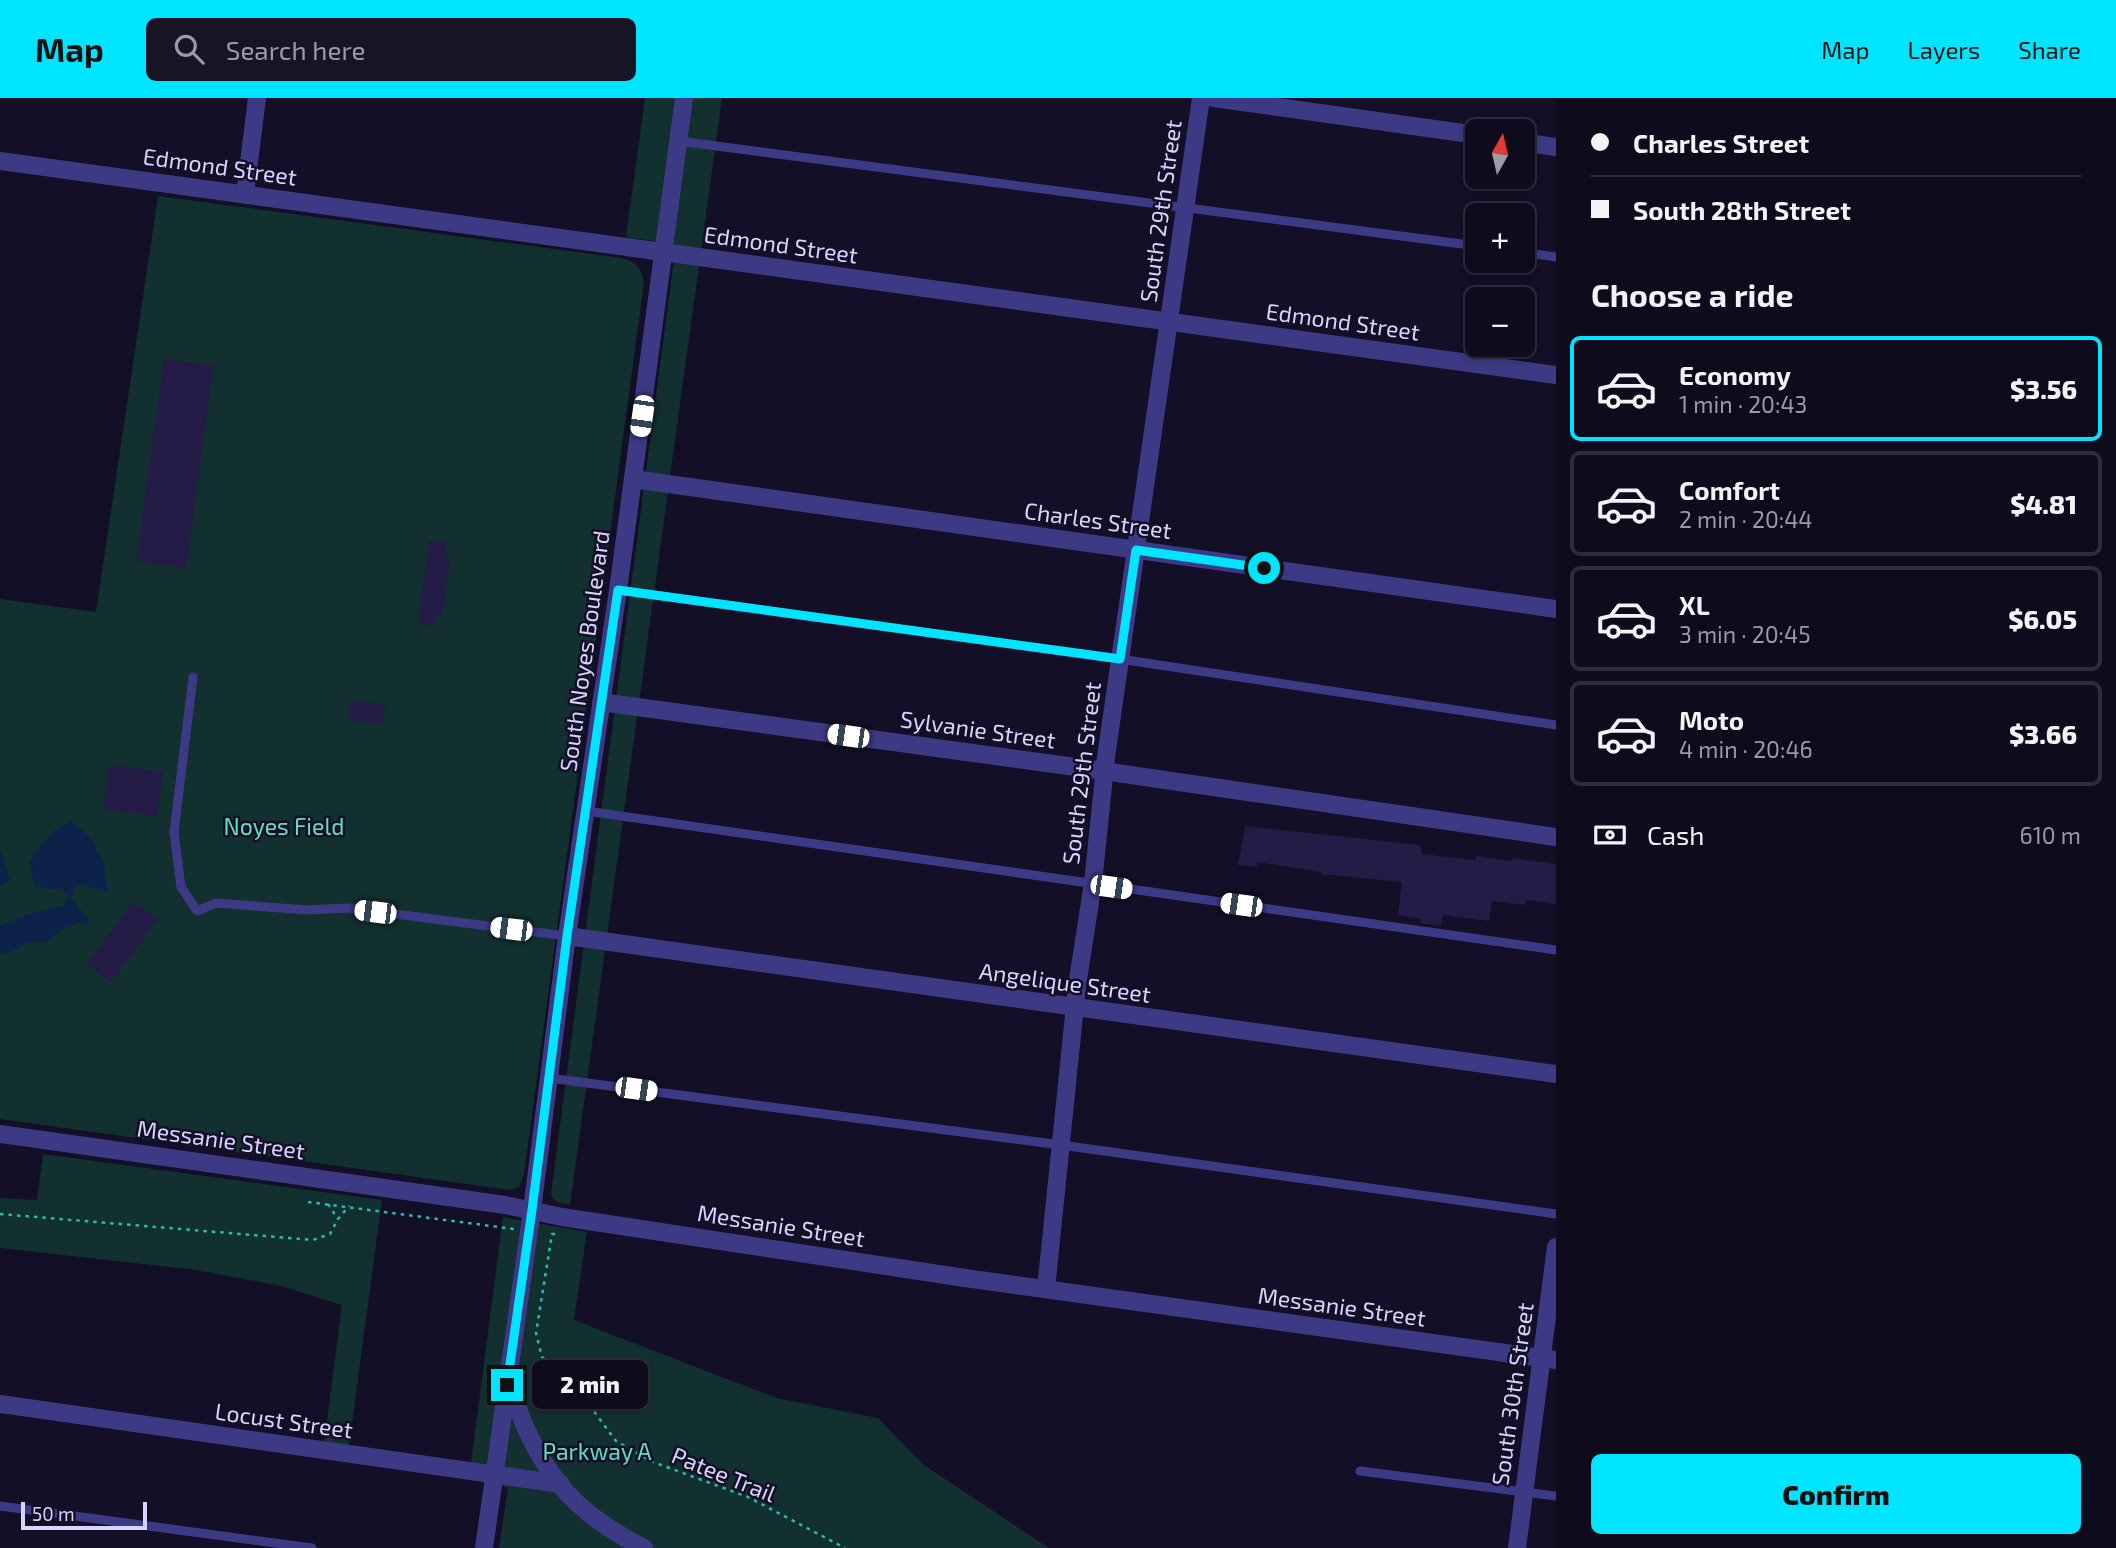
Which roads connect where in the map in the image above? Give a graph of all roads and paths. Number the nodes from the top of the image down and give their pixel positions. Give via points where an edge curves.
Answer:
1 (257, 98) edge
2 (684, 98) edge
3 (1201, 98) edge
4 (1214, 98) edge
5 (1465, 133) edge
6 (678, 141) junction
7 (1535, 144) edge
8 (1556, 147) edge
9 (0, 161) edge
10 (245, 194) junction
11 (1185, 206) junction
12 (1465, 244) edge
13 (663, 252) junction
14 (1535, 254) edge
15 (1556, 257) edge
16 (1169, 322) junction
17 (1556, 375) edge
18 (633, 479) junction
19 (1136, 550) junction
20 (618, 590) junction
21 (1556, 609) edge
22 (1120, 659) junction
23 (193, 677) dead end
24 (601, 702) junction
25 (1556, 725) edge
26 (1105, 772) junction
27 (586, 811) junction
28 (1556, 836) edge
29 (1093, 883) junction
30 (567, 936) junction
31 (1556, 950) edge
32 (1075, 1009) junction
33 (1556, 1074) edge
34 (548, 1077) junction
35 (0, 1133) edge
36 (1061, 1145) junction
37 (308, 1202) dead end
38 (327, 1204) junction
39 (349, 1206) junction
40 (532, 1210) junction
41 (0, 1214) edge
42 (1556, 1214) edge
43 (562, 1217) junction
44 (338, 1219) junction
45 (529, 1231) junction
46 (1556, 1247) edge
47 (1046, 1289) junction
48 (1548, 1359) edge
49 (510, 1363) junction
50 (0, 1404) edge
51 (1360, 1471) dead end
52 (494, 1475) junction
53 (561, 1484) junction
54 (1523, 1493) junction
55 (1556, 1496) edge
56 (0, 1506) edge
57 (312, 1548) edge
58 (484, 1548) edge
59 (645, 1548) edge
60 (845, 1548) edge
61 (1517, 1548) edge

1 - 10 street
2 - 6 street, South Noyes Boulevard
3 - 11 street, South 29th Street
4 - 5 street
6 - 11 lane
6 - 13 street, South Noyes Boulevard
7 - 8 street
9 - 10 street, Edmond Street
10 - 13 street, Edmond Street
11 - 12 lane
11 - 16 street, South 29th Street
13 - 16 street, Edmond Street
13 - 18 street, South Noyes Boulevard
14 - 15 lane
16 - 17 street, Edmond Street
16 - 19 street, South 29th Street
18 - 19 street, Charles Street
18 - 20 street, South Noyes Boulevard
19 - 21 street, Charles Street
19 - 22 street, South 29th Street
20 - 22 lane
20 - 24 street, South Noyes Boulevard
22 - 25 lane
22 - 26 street, South 29th Street
23 - 30 lane via 174,832 181,887 197,911 216,903 348,908
24 - 26 street, Sylvanie Street
24 - 27 street, South Noyes Boulevard
26 - 28 street, Sylvanie Street
26 - 29 street, South 29th Street
27 - 29 lane
27 - 30 street, South Noyes Boulevard
29 - 31 lane
29 - 32 street, South 29th Street
30 - 32 street, Angelique Street
30 - 34 street, South Noyes Boulevard
32 - 33 street, Angelique Street
32 - 36 street, South 29th Street
34 - 36 lane
34 - 40 street, South Noyes Boulevard
35 - 40 street, Messanie Street
36 - 42 lane
36 - 47 street, South 29th Street
37 - 38 path
38 - 39 path
38 - 44 path
39 - 44 path
39 - 45 path
40 - 43 street, Messanie Street
40 - 45 street, South Noyes Boulevard
41 - 44 path via 313,1241 330,1234
43 - 47 street, Messanie Street
43 - 60 path, Patee Trail via 559,1233 552,1234 536,1333 542,1357 578,1390 616,1441 653,1462 748,1497
45 - 49 street, South Noyes Boulevard
46 - 48 street, South 30th Street
47 - 48 street, Messanie Street
48 - 54 street, South 30th Street
49 - 52 street
49 - 53 street via 514,1399 531,1437
50 - 52 street, Locust Street
51 - 54 lane
52 - 53 street, Locust Street
52 - 58 street
53 - 59 street via 602,1524
54 - 55 lane
54 - 61 street, South 30th Street
56 - 57 lane

